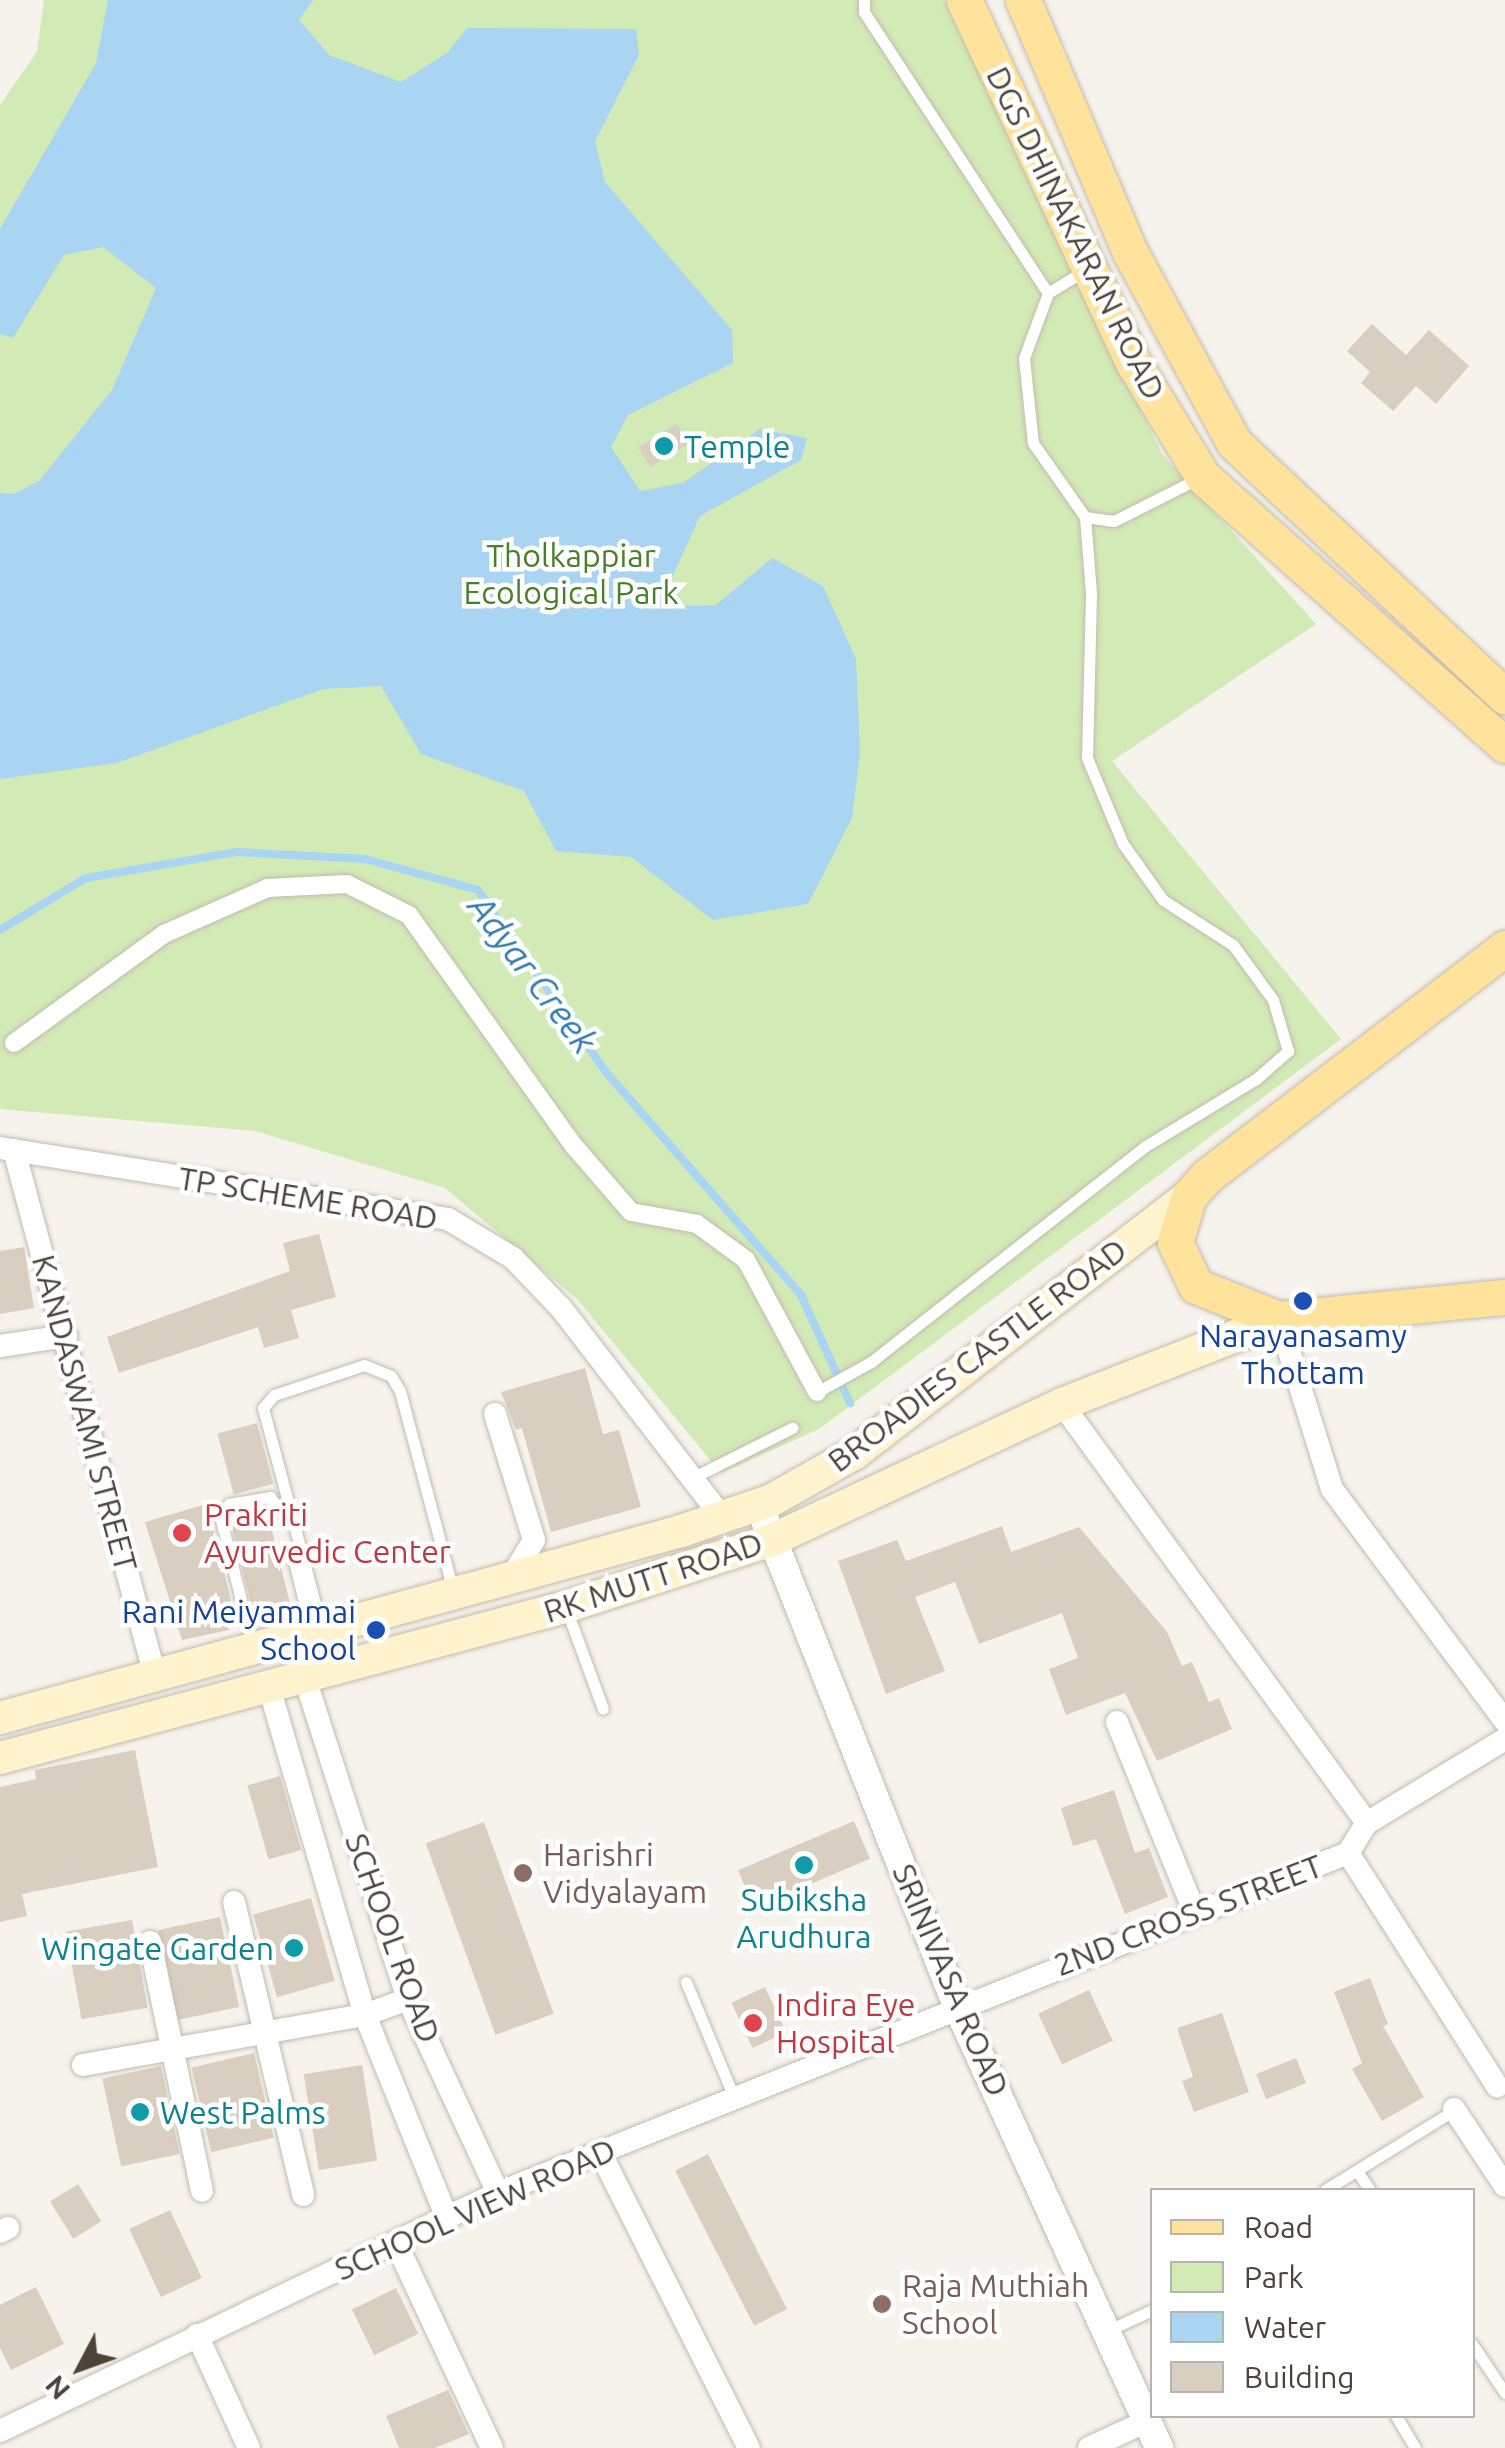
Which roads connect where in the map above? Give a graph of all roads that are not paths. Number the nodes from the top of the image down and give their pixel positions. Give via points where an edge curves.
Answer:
1 (864, 0) edge
2 (964, 0) edge
3 (1023, 0) edge
4 (1090, 268) junction
5 (1048, 293) junction
6 (1204, 477) junction
7 (1085, 517) junction
8 (1505, 697) edge
9 (1505, 745) edge
10 (1505, 948) edge
11 (14, 1043) dead end
12 (7, 1149) edge
13 (1189, 1196) junction
14 (1505, 1298) edge
15 (1280, 1318) junction
16 (66, 1336) junction
17 (0, 1346) edge
18 (822, 1389) joint
19 (1062, 1404) junction
20 (495, 1414) dead end
21 (792, 1428) dead end
22 (694, 1477) junction
23 (759, 1505) junction
24 (723, 1518) junction
25 (772, 1540) junction
26 (511, 1578) junction
27 (454, 1593) junction
28 (566, 1607) junction
29 (309, 1634) junction
30 (254, 1648) junction
31 (155, 1676) junction
32 (304, 1676) junction
33 (269, 1687) junction
34 (603, 1708) dead end
35 (0, 1718) edge
36 (1117, 1722) dead end
37 (1505, 1722) edge
38 (1505, 1739) edge
39 (0, 1758) edge
40 (1367, 1824) junction
41 (1348, 1853) junction
42 (234, 1902) dead end
43 (1194, 1912) junction
44 (150, 1942) dead end
45 (686, 1982) dead end
46 (408, 1999) junction
47 (957, 2006) junction
48 (365, 2016) junction
49 (268, 2032) junction
50 (173, 2050) junction
51 (83, 2065) dead end
52 (1497, 2086) dead end
53 (736, 2100) junction
54 (1450, 2112) joint
55 (600, 2152) junction
56 (1357, 2172) junction
57 (1505, 2186) edge
58 (1329, 2188) edge
59 (1369, 2188) edge
60 (202, 2191) dead end
61 (498, 2192) junction
62 (303, 2195) dead end
63 (447, 2218) junction
64 (396, 2244) junction
65 (1150, 2311) edge
66 (1109, 2330) junction
67 (197, 2335) junction
68 (1475, 2348) edge
69 (1505, 2393) edge
70 (1397, 2418) edge
71 (1147, 2421) junction
72 (0, 2431) edge
73 (248, 2448) edge
74 (492, 2448) edge
75 (750, 2448) edge
76 (1089, 2448) edge
77 (1159, 2448) edge
78 (1415, 2448) edge

1 - 5 lane via 864,12
2 - 4 main road, DGS DHINAKARAN ROAD
3 - 8 main road, DGS DHINAKARAN ROAD via 1130,252 1234,442
4 - 5 lane
4 - 6 main road, DGS DHINAKARAN ROAD via 1134,364
5 - 7 lane via 1024,358 1033,443
6 - 7 lane via 1184,480 1114,520
6 - 9 main road, DGS DHINAKARAN ROAD
7 - 18 lane via 1091,593 1087,758 1123,844 1163,900 1233,945 1273,1000 1288,1051 1256,1079 1144,1148 856,1371
10 - 13 main road
11 - 18 street via 164,934 268,888 347,884 410,915 574,1146 631,1212 697,1224 746,1260
12 - 16 street, KANDASWAMI STREET
12 - 22 street, TP SCHEME ROAD via 448,1219 513,1258
13 - 15 main road via 1175,1242 1189,1276 1217,1298
13 - 23 main road, BROADIES CASTLE ROAD via 855,1453
14 - 15 main road
15 - 19 main road, RK MUTT ROAD
15 - 37 street via 1332,1489
16 - 17 street
16 - 31 street, KANDASWAMI STREET
19 - 25 main road, RK MUTT ROAD
19 - 40 street
20 - 26 street via 534,1540
21 - 22 lane
22 - 24 street, TP SCHEME ROAD
23 - 24 main road, RK MUTT ROAD
23 - 25 street, SRINIVASA ROAD
24 - 26 main road, RK MUTT ROAD
25 - 28 main road, RK MUTT ROAD
25 - 47 street, SRINIVASA ROAD
26 - 27 main road, RK MUTT ROAD
27 - 29 main road, RK MUTT ROAD
27 - 29 lane via 400,1392 391,1376 364,1365 274,1396 263,1408
28 - 32 main road, RK MUTT ROAD
28 - 34 lane
29 - 30 main road, RK MUTT ROAD
29 - 30 lane via 278,1504 270,1497 229,1504 220,1516
29 - 32 street, SCHOOL ROAD
30 - 31 main road, RK MUTT ROAD
31 - 35 main road, RK MUTT ROAD
32 - 33 main road, RK MUTT ROAD
32 - 46 street, SCHOOL ROAD
33 - 39 main road, RK MUTT ROAD
33 - 48 street
36 - 43 street
38 - 40 street, 2ND CROSS STREET
40 - 41 street, 2ND CROSS STREET
41 - 43 street, 2ND CROSS STREET
41 - 52 street
42 - 49 street
43 - 47 street, 2ND CROSS STREET
44 - 50 street
45 - 53 lane
46 - 48 street
46 - 61 street, SCHOOL ROAD
47 - 53 street, SCHOOL VIEW ROAD
47 - 66 street, SRINIVASA ROAD
48 - 49 street
48 - 63 street
49 - 50 street
49 - 62 street
50 - 51 street
50 - 60 street
53 - 55 street, SCHOOL VIEW ROAD
54 - 56 lane
54 - 57 street
55 - 61 street, SCHOOL VIEW ROAD
55 - 75 street
56 - 58 lane
56 - 59 lane
61 - 63 street, SCHOOL VIEW ROAD
63 - 64 street, SCHOOL VIEW ROAD
64 - 67 street, SCHOOL VIEW ROAD
64 - 74 street
65 - 66 lane
66 - 71 street, SRINIVASA ROAD
67 - 72 street, SCHOOL VIEW ROAD
67 - 73 street
68 - 69 lane
70 - 78 lane
71 - 76 street
71 - 77 street, SRINIVASA ROAD

